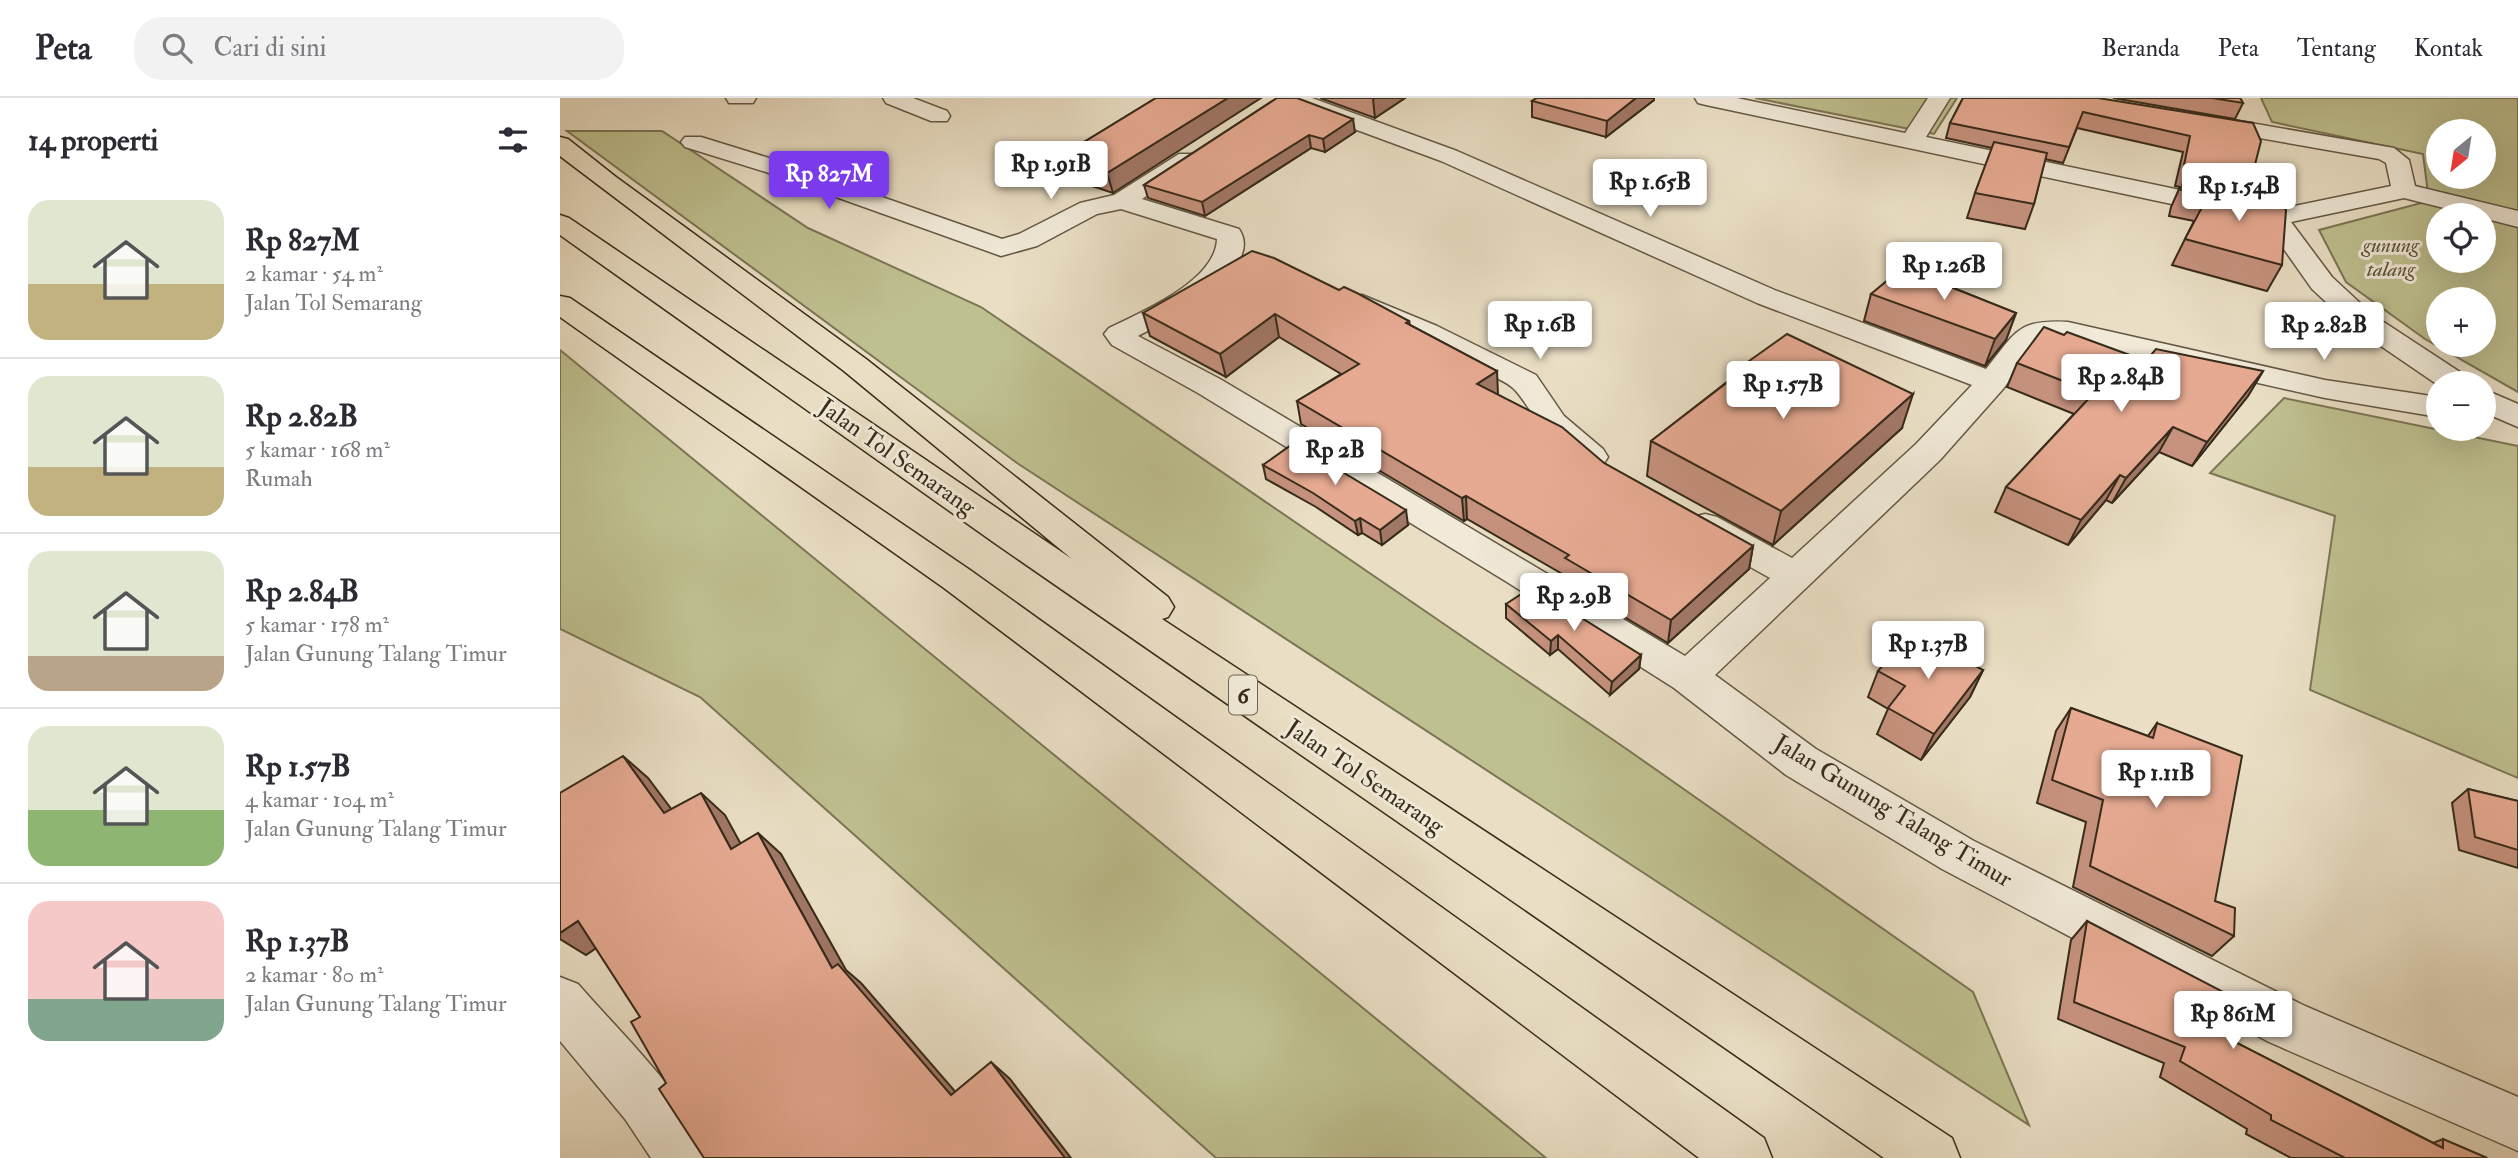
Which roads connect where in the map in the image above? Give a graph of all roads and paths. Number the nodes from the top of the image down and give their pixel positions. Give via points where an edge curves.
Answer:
1 (737, 98) edge
2 (745, 98) edge
3 (894, 98) edge
4 (1706, 98) edge
5 (1939, 98) edge
6 (1281, 100) edge
7 (939, 116) dead end
8 (2182, 118) edge
9 (693, 142) dead end
10 (1911, 142) junction
11 (560, 144) edge
12 (1208, 146) edge
13 (2404, 191) junction
14 (1122, 201) junction
15 (2275, 218) junction
16 (2518, 219) edge
17 (560, 223) edge
18 (1340, 293) edge
19 (560, 304) edge
20 (2437, 371) edge
21 (1992, 382) junction
22 (2426, 405) edge
23 (2496, 406) edge
24 (2496, 414) edge
25 (2518, 417) edge
26 (1616, 476) edge
27 (1675, 510) edge
28 (1795, 576) junction
29 (1688, 677) junction
30 (1334, 756) junction
31 (560, 1002) edge
32 (2518, 1124) edge
33 (684, 1158) edge
34 (1744, 1158) edge
35 (1933, 1158) edge

1 - 2 street
3 - 7 street
4 - 10 street
5 - 10 street
6 - 21 street via 1449,156 1767,297
8 - 13 street via 2386,153 2397,160
9 - 14 street via 1001,247 1028,240 1089,208
10 - 15 street
11 - 30 highway via 855,365 1223,660
12 - 14 street
13 - 15 street
13 - 16 street
14 - 29 street, Jalan Gunung Talang Timur via 1230,235 1242,261 1119,334 1122,338 1209,386
15 - 20 street via 2322,283 2363,321
17 - 30 highway, Jalan Tol Semarang / 6
18 - 26 street via 1525,382 1553,423
19 - 34 highway via 957,579
21 - 22 street via 2026,339 2041,329 2068,331 2325,389
21 - 28 street via 1928,452
23 - 25 street
24 - 25 street
27 - 28 street
28 - 29 street
29 - 32 street, Jalan Gunung Talang Timur via 1801,762 1958,855 2287,1024
30 - 35 highway, Jalan Tol Semarang / 6
31 - 33 street via 644,1100

